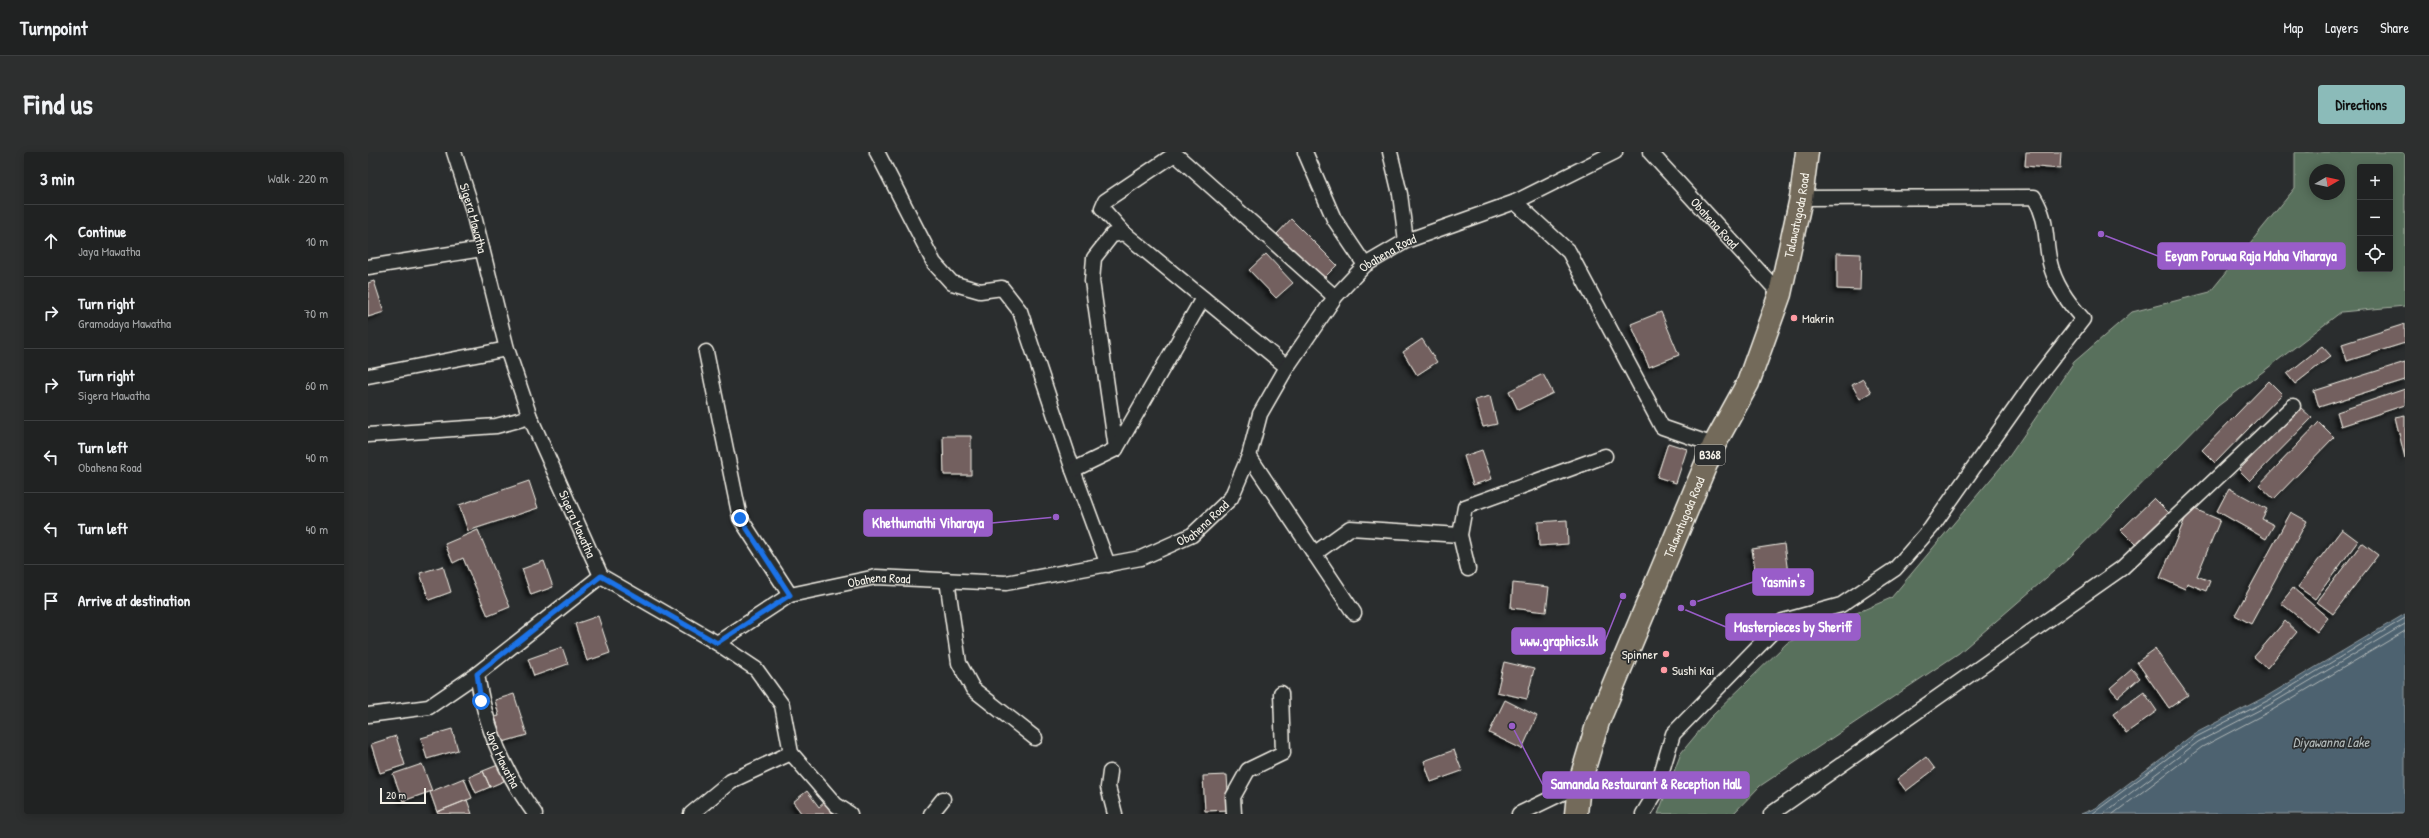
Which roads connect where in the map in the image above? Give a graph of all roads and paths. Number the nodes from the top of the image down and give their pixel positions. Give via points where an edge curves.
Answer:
1 (454, 152) edge
2 (877, 152) edge
3 (1305, 152) edge
4 (1390, 152) edge
5 (1615, 152) edge
6 (1650, 152) edge
7 (1807, 152) edge
8 (1801, 198) junction
9 (1515, 202) junction
10 (1124, 232) junction
11 (1406, 241) junction
12 (482, 249) junction
13 (1365, 265) junction
14 (368, 268) edge
15 (1780, 294) junction
16 (1335, 297) junction
17 (1203, 298) junction
18 (506, 348) junction
19 (706, 352) dead end
20 (1287, 367) junction
21 (368, 376) edge
22 (2293, 406) dead end
23 (530, 417) junction
24 (368, 435) edge
25 (1714, 445) junction
26 (1116, 449) junction
27 (1249, 456) junction
28 (1605, 456) dead end
29 (1073, 470) junction
30 (1460, 535) junction
31 (1314, 554) junction
32 (1108, 565) junction
33 (1468, 569) dead end
34 (601, 576) junction
35 (947, 580) junction
36 (790, 595) junction
37 (1354, 614) dead end
38 (717, 643) junction
39 (477, 674) junction
40 (1281, 693) dead end
41 (368, 715) edge
42 (1035, 738) dead end
43 (791, 753) junction
44 (1110, 772) dead end
45 (1579, 785) junction
46 (943, 799) dead end
47 (535, 814) edge
48 (690, 814) edge
49 (850, 814) edge
50 (931, 814) edge
51 (1115, 814) edge
52 (1234, 814) edge
53 (1519, 814) edge
54 (1576, 814) edge
55 (1643, 814) edge
56 (1771, 814) edge

1 - 12 street, Sigera Mawatha
2 - 29 street via 934,263 952,284 980,290 1002,288 1020,311
3 - 13 street via 1334,219
4 - 11 street via 1400,194
5 - 9 street, Obahena Road
6 - 15 street, Obahena Road
7 - 8 main road, Talawatugoda Road / B368
8 - 15 main road, Talawatugoda Road / B368
8 - 55 street via 2034,197 2043,213 2050,264 2065,299 2083,319 2031,386 1931,528 1895,569 1841,605 1784,621 1673,734 1655,794
9 - 11 street, Obahena Road
9 - 25 street via 1569,252 1662,427
10 - 16 street via 1102,208 1105,201 1175,154
10 - 17 street
10 - 26 street via 1112,235 1094,258 1092,280
11 - 13 street, Obahena Road
12 - 14 street
12 - 18 street, Sigera Mawatha
13 - 16 street, Obahena Road
15 - 25 main road, Talawatugoda Road / B368 via 1748,383
16 - 20 street, Obahena Road
17 - 20 street
17 - 26 street
18 - 21 street
18 - 23 street, Sigera Mawatha
19 - 36 street via 740,518
20 - 27 street, Obahena Road via 1260,414
22 - 56 street via 2122,568
23 - 24 street via 496,426
23 - 34 street, Sigera Mawatha
25 - 45 main road, Talawatugoda Road / B368 via 1598,722
26 - 29 street
27 - 31 street
27 - 32 street, Obahena Road via 1231,498 1192,535 1141,558
28 - 30 street via 1465,507
29 - 32 street
30 - 31 street via 1350,528
30 - 33 street
31 - 37 street
32 - 35 street, Obahena Road via 1006,583
34 - 38 street
34 - 39 street
35 - 36 street, Obahena Road via 876,577
35 - 42 street via 959,663 973,689
36 - 38 street, Obahena Road
38 - 43 street via 756,669 782,705
39 - 41 street via 429,707
39 - 47 street, Jaya Mawatha via 481,701 497,749 522,796
40 - 52 street via 1284,754 1248,770 1233,797
43 - 48 street via 731,781
43 - 49 street via 836,805
44 - 51 street via 1108,786
45 - 53 street
45 - 54 main road, Talawatugoda Road / B368
46 - 50 street

